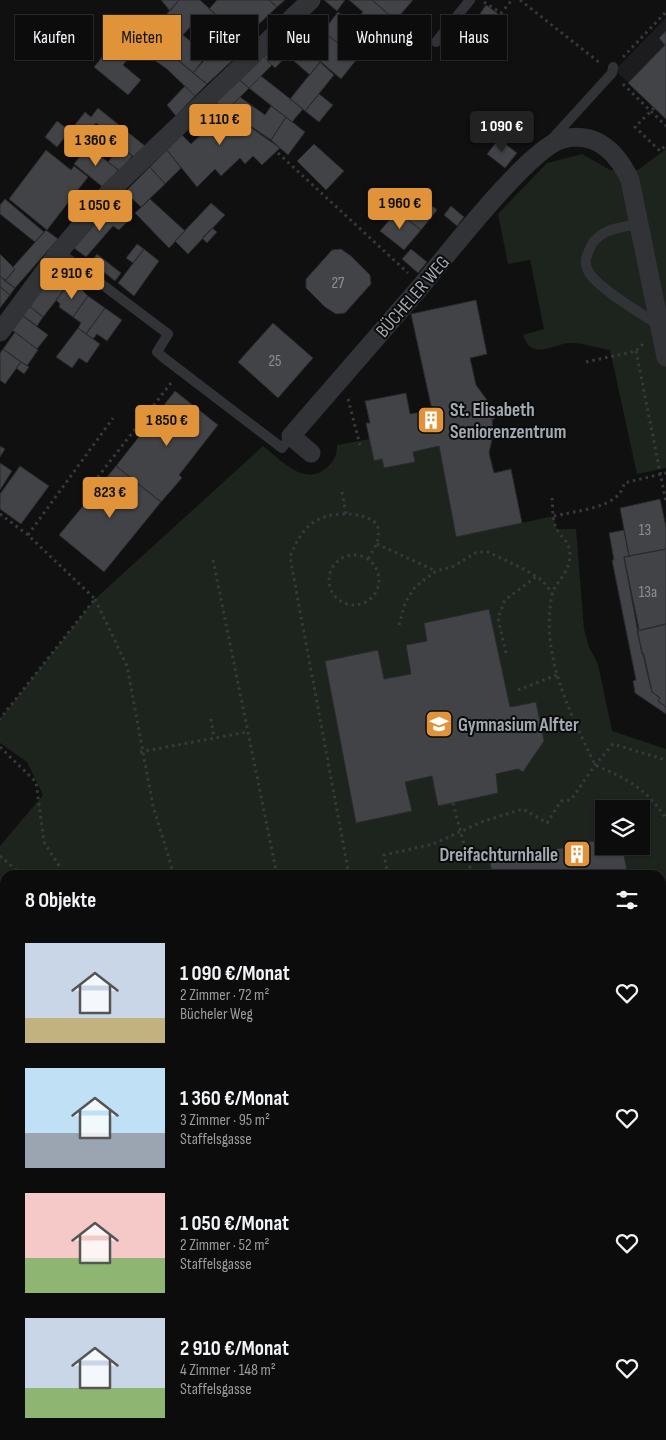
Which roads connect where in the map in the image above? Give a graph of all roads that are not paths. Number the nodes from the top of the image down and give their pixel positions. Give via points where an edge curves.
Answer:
1 (311, 0) edge
2 (470, 0) edge
3 (436, 42) dead end
4 (612, 70) road end
5 (542, 150) junction
6 (638, 224) junction
7 (58, 252) junction
8 (659, 325) junction
9 (0, 332) edge
10 (666, 356) edge
11 (291, 436) junction
12 (311, 454) dead end

1 - 7 street via 109,192
2 - 3 lane
4 - 5 lane, BÜCHELER WEG
5 - 6 street via 562,139 578,137 601,143 613,151 630,180
5 - 11 street, BÜCHELER WEG via 488,207
6 - 8 street
6 - 8 lane via 601,234 589,248 587,269 599,283
7 - 9 street
7 - 11 lane via 168,334 157,352 181,371 282,448
8 - 10 street
11 - 12 street

